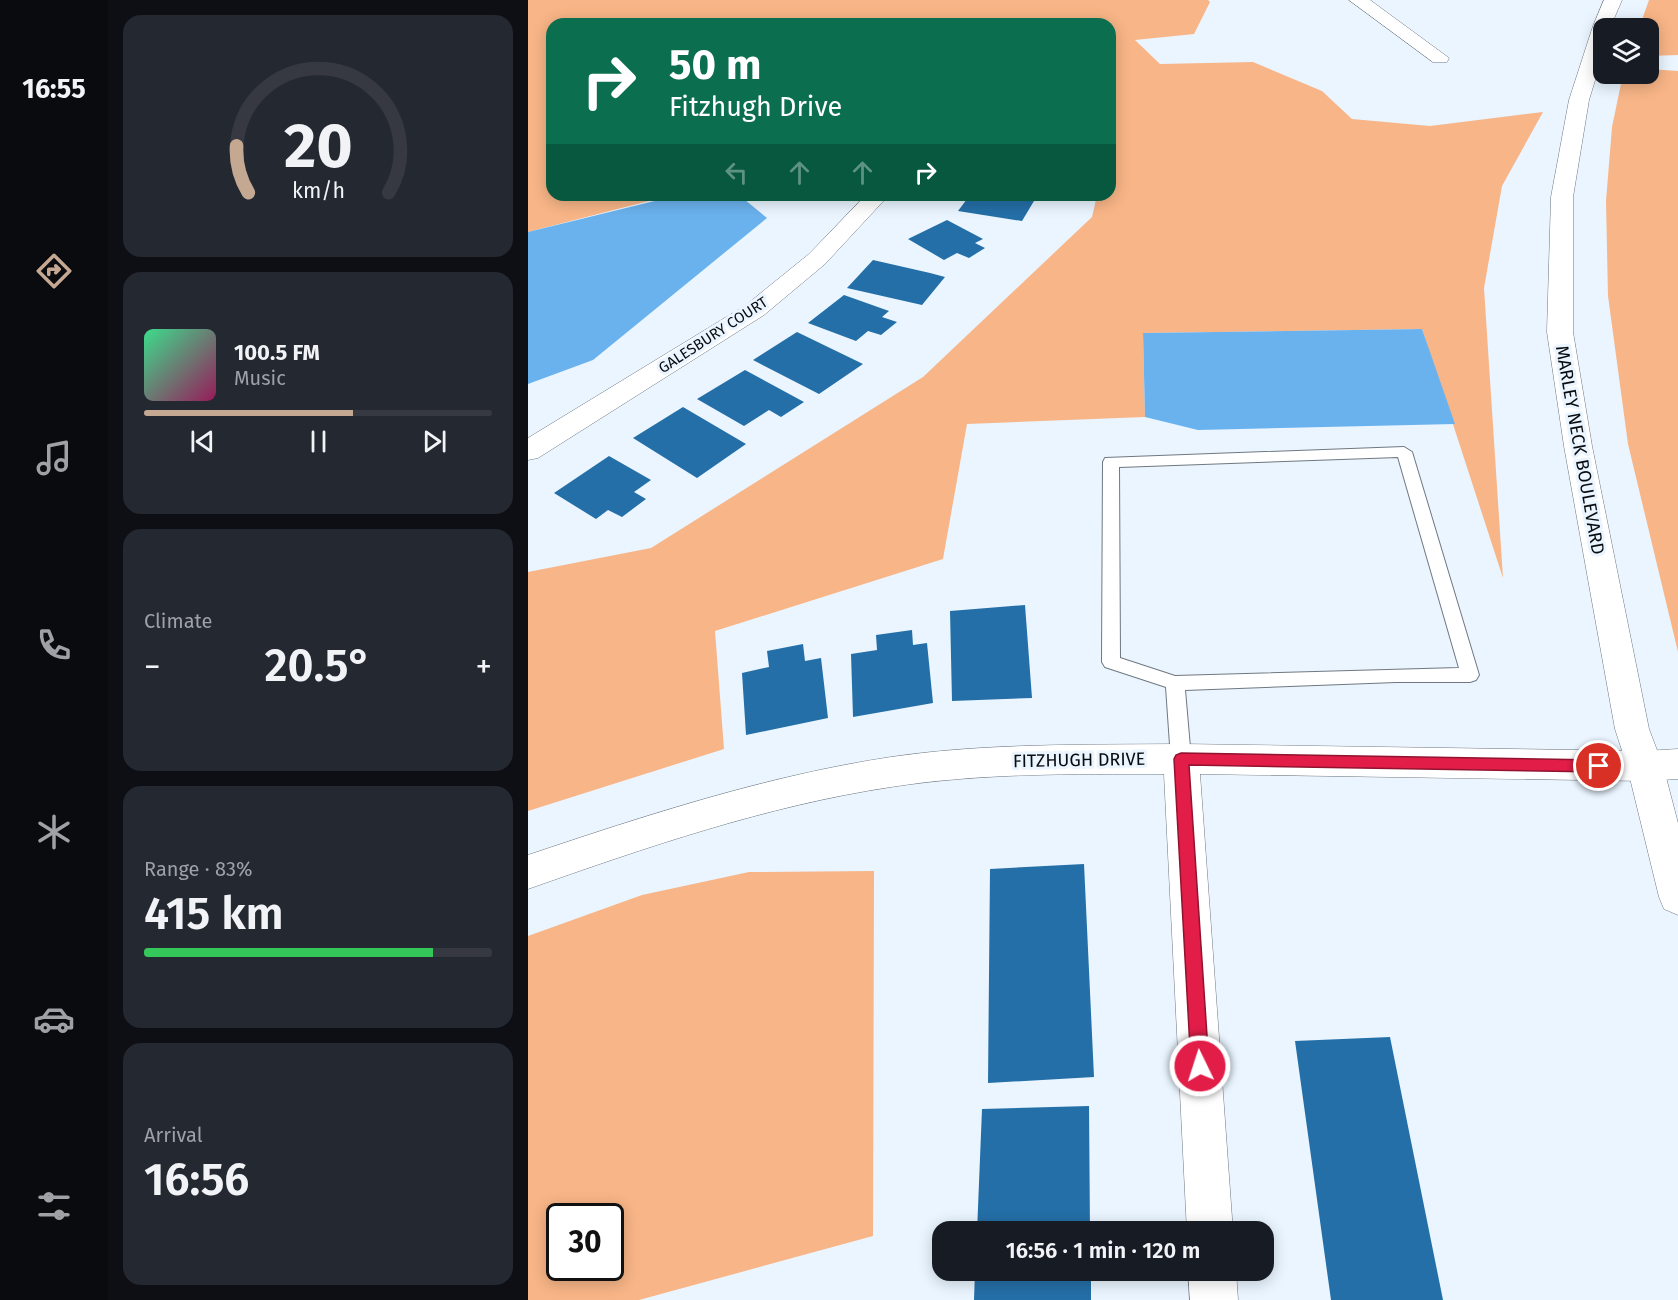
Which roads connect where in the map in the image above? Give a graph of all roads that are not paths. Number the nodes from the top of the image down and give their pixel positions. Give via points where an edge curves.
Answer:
1 (1358, 0) edge
2 (1613, 0) edge
3 (1440, 58) dead end
4 (872, 201) edge
5 (528, 452) edge
6 (1175, 684) junction
7 (1181, 759) junction
8 (1662, 765) edge
9 (528, 872) edge
10 (1678, 897) edge
11 (1209, 1221) edge
12 (1213, 1281) edge
13 (1214, 1300) edge

1 - 3 street
2 - 8 street, MARLEY NECK BOULEVARD via 1579,100 1562,197 1560,332 1632,729
4 - 5 street, GALESBURY COURT via 809,266 755,310
6 - 6 lane via 1470,675 1404,452 1111,462 1111,662
6 - 7 lane
7 - 8 street, FITZHUGH DRIVE
7 - 9 street, FITZHUGH DRIVE via 1018,760 892,772 767,796
7 - 11 street
8 - 10 street, MARLEY NECK BOULEVARD
12 - 13 street

